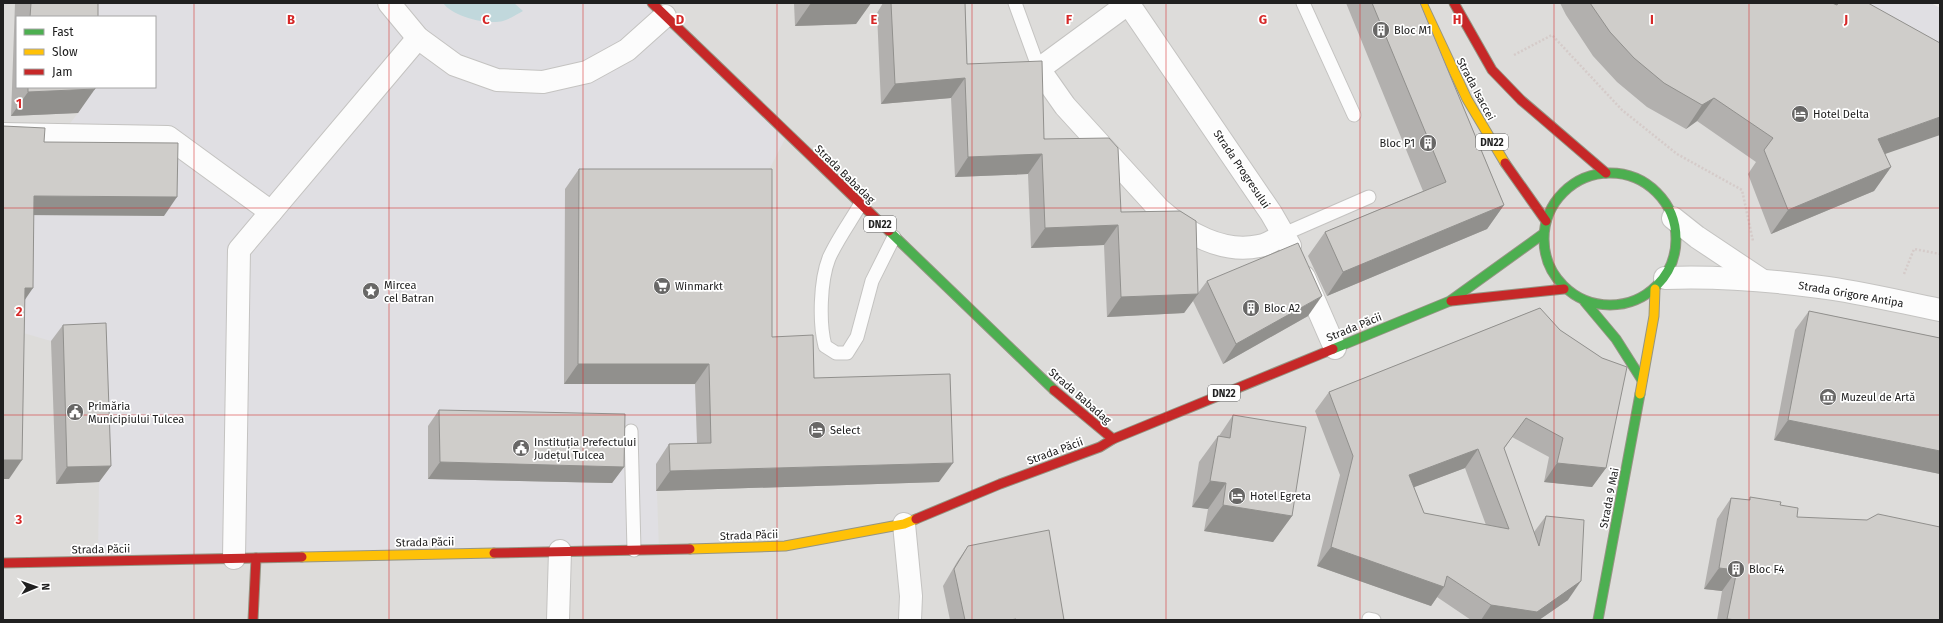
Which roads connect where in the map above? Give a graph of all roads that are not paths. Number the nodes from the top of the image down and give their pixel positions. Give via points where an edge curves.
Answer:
1 (389, 3) edge
2 (1015, 3) edge
3 (1128, 3) edge
4 (1303, 3) edge
5 (1422, 3) edge
6 (1454, 3) edge
7 (658, 10) edge
8 (418, 38) junction
9 (1039, 69) junction
10 (1354, 115) dead end
11 (3, 134) edge
12 (1606, 173) junction
13 (1369, 197) dead end
14 (860, 205) junction
15 (271, 212) junction
16 (1673, 218) junction
17 (1546, 221) junction
18 (1284, 234) junction
19 (1544, 234) junction
20 (894, 237) junction
21 (1762, 280) junction
22 (1660, 284) junction
23 (1564, 289) junction
24 (1450, 301) junction
25 (1585, 302) junction
26 (1940, 310) edge
27 (1335, 348) junction
28 (1642, 380) junction
29 (631, 431) dead end
30 (1113, 439) junction
31 (904, 524) junction
32 (634, 550) junction
33 (560, 551) junction
34 (234, 558) junction
35 (256, 558) junction
36 (3, 563) edge
37 (253, 620) edge
38 (558, 620) edge
39 (910, 620) edge
40 (1598, 620) edge

1 - 8 street
2 - 9 lane
3 - 9 street
3 - 18 street, Strada Progresului
4 - 10 lane
5 - 17 main road, Strada Isaccei / DN22 via 1447,59 1484,129 1517,182
6 - 12 main road, Strada Isaccei via 1492,70 1521,100
7 - 8 street via 627,50 587,72 543,82 497,80 455,65
7 - 14 main road, Strada Babadag / DN22
8 - 15 street
9 - 18 street via 1065,106 1172,221 1214,244 1237,249 1261,246
11 - 15 street via 168,137
12 - 16 main road via 1623,174 1640,180 1654,189 1666,202
12 - 17 main road via 1590,176 1562,193 1552,206
13 - 18 lane
14 - 20 main road, Strada Babadag / DN22
14 - 20 lane via 829,259 822,297 821,331 825,346 836,353 847,353 857,337 872,281
15 - 34 street via 239,250
16 - 21 street, Strada Grigore Antipa via 1696,237
16 - 22 main road via 1676,252 1672,266
17 - 19 main road
18 - 27 street, Strada Progresului
19 - 23 main road via 1545,254 1552,273
19 - 24 main road, Strada Păcii / DN22
20 - 30 main road, Strada Babadag / DN22 via 1046,383
21 - 22 street, Strada Grigore Antipa via 1700,277
21 - 26 street, Strada Grigore Antipa via 1822,287
22 - 25 main road via 1634,302 1609,307
22 - 28 main road, Strada 9 Mai
23 - 24 main road, Strada Păcii / DN22
23 - 25 main road
24 - 27 main road, Strada Păcii / DN22
25 - 28 main road via 1624,348
27 - 30 main road, Strada Păcii / DN22
28 - 40 main road, Strada 9 Mai
29 - 32 lane
30 - 31 main road, Strada Păcii via 1100,447 1000,484
31 - 32 main road, Strada Păcii via 785,546
31 - 39 street via 911,596
32 - 33 main road, Strada Păcii
33 - 35 main road, Strada Păcii
33 - 38 street
34 - 35 main road, Strada Păcii
34 - 36 main road, Strada Păcii
35 - 37 main road

